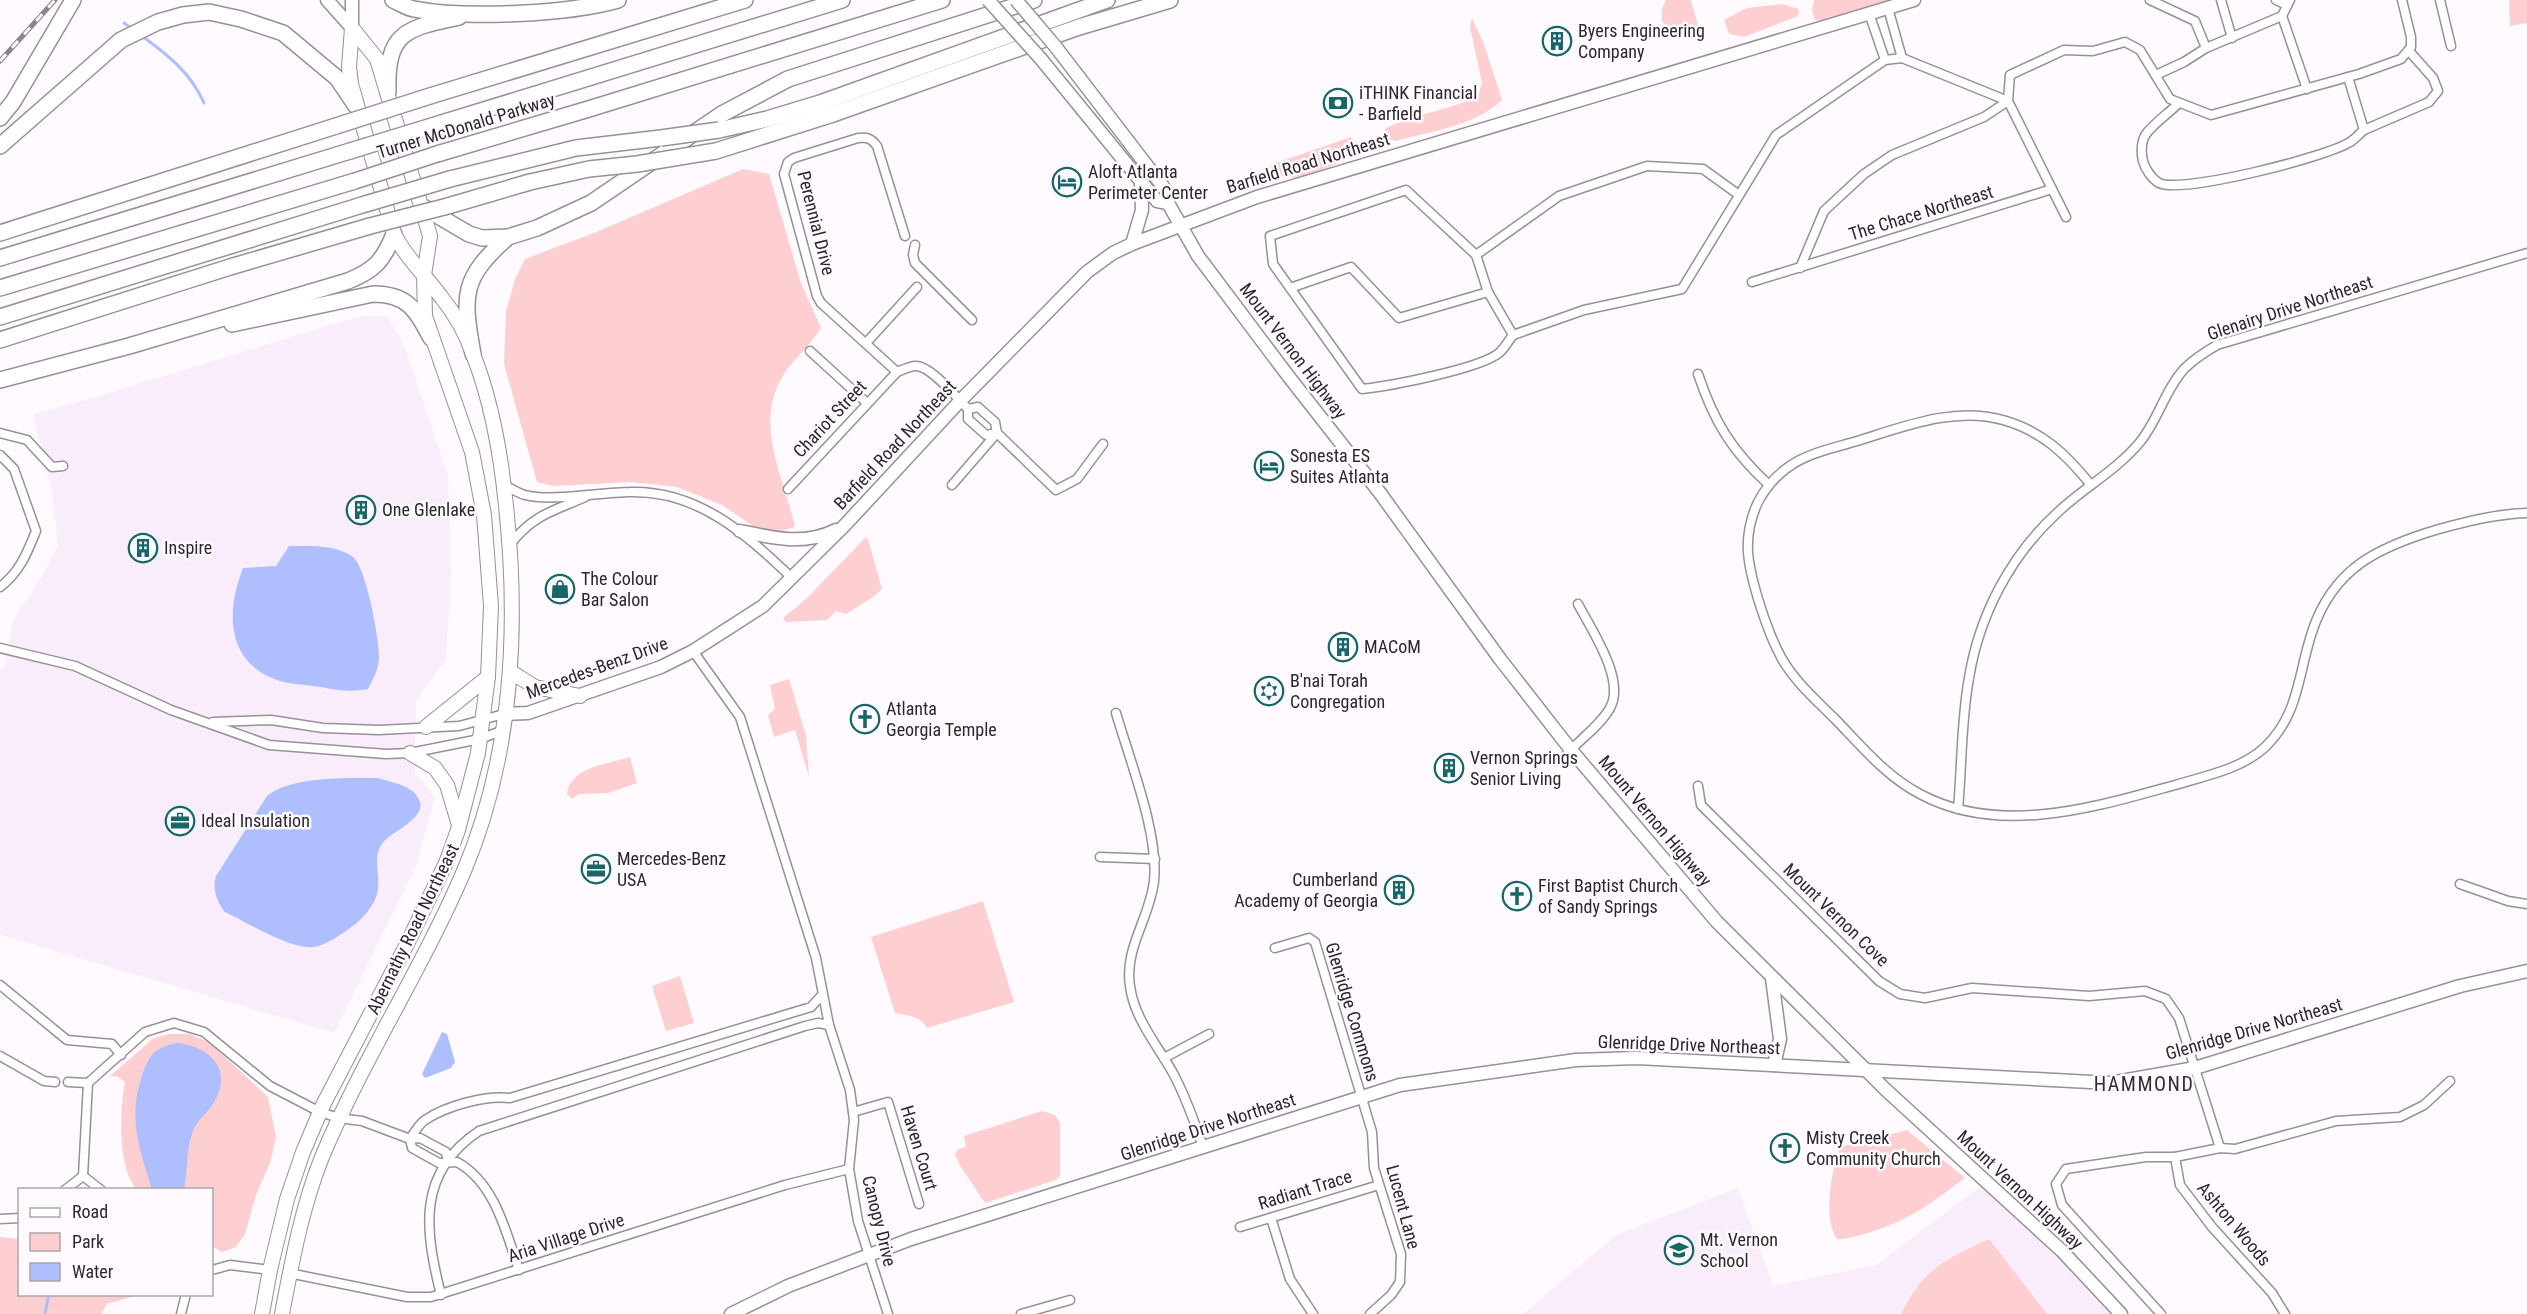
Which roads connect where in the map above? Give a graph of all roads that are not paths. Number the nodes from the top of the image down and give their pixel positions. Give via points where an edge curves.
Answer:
1 (73, 0) edge
2 (327, 0) edge
3 (352, 0) edge
4 (393, 0) edge
5 (618, 0) edge
6 (745, 0) edge
7 (842, 0) edge
8 (942, 0) edge
9 (988, 0) edge
10 (1016, 0) edge
11 (1034, 0) edge
12 (1107, 0) edge
13 (1170, 0) edge
14 (1914, 0) edge
15 (2150, 0) edge
16 (2222, 0) edge
17 (2277, 0) edge
18 (2402, 0) edge
19 (2440, 0) edge
20 (2289, 3) edge
21 (1888, 8) junction
22 (477, 14) junction
23 (1869, 14) junction
24 (2282, 16) junction
25 (352, 28) junction
26 (2232, 39) junction
27 (2451, 46) dead end
28 (2206, 48) junction
29 (2409, 51) junction
30 (1902, 58) junction
31 (1885, 60) junction
32 (2156, 75) junction
33 (2349, 77) junction
34 (2307, 89) junction
35 (388, 92) junction
36 (2008, 101) junction
37 (2179, 103) junction
38 (356, 106) junction
39 (0, 118) edge
40 (2364, 130) junction
41 (0, 146) edge
42 (1141, 181) junction
43 (2052, 189) junction
44 (1739, 195) junction
45 (1168, 203) junction
46 (423, 207) junction
47 (2066, 217) dead end
48 (1180, 224) junction
49 (0, 233) edge
50 (394, 234) junction
51 (905, 236) dead end
52 (508, 237) junction
53 (1132, 244) junction
54 (915, 245) dead end
55 (2527, 253) edge
56 (1476, 255) junction
57 (0, 258) edge
58 (1800, 268) junction
59 (424, 275) junction
60 (1752, 282) dead end
61 (917, 287) dead end
62 (0, 288) edge
63 (1290, 288) junction
64 (1488, 292) junction
65 (0, 317) edge
66 (972, 320) dead end
67 (1513, 335) junction
68 (431, 338) junction
69 (0, 340) edge
70 (867, 342) junction
71 (129, 346) junction
72 (810, 351) dead end
73 (473, 354) junction
74 (897, 372) junction
75 (1698, 374) dead end
76 (0, 380) edge
77 (867, 403) junction
78 (964, 405) junction
79 (0, 433) edge
80 (997, 433) junction
81 (1104, 444) dead end
82 (0, 455) edge
83 (63, 466) dead end
84 (504, 484) junction
85 (952, 485) dead end
86 (1769, 485) junction
87 (2091, 485) junction
88 (788, 489) dead end
89 (591, 494) junction
90 (2527, 513) edge
91 (845, 525) junction
92 (740, 531) junction
93 (510, 544) junction
94 (792, 578) junction
95 (0, 587) edge
96 (1578, 604) dead end
97 (0, 648) edge
98 (688, 654) junction
99 (511, 672) junction
100 (488, 677) junction
101 (580, 696) junction
102 (525, 713) junction
103 (1116, 713) dead end
104 (504, 714) junction
105 (483, 720) junction
106 (207, 722) junction
107 (426, 727) junction
108 (501, 731) junction
109 (480, 739) junction
110 (1568, 752) junction
111 (410, 753) junction
112 (1698, 786) dead end
113 (1958, 809) junction
114 (459, 825) junction
115 (1100, 857) dead end
116 (1155, 859) junction
117 (2460, 884) dead end
118 (2527, 904) edge
119 (1275, 948) dead end
120 (2527, 971) edge
121 (1772, 978) junction
122 (0, 985) edge
123 (822, 995) junction
124 (829, 1025) junction
125 (1209, 1034) dead end
126 (121, 1055) junction
127 (0, 1056) edge
128 (1164, 1058) junction
129 (1774, 1065) junction
130 (2195, 1068) junction
131 (1864, 1069) junction
132 (2450, 1081) dead end
133 (55, 1082) dead end
134 (68, 1082) dead end
135 (88, 1083) junction
136 (1360, 1097) junction
137 (320, 1112) junction
138 (853, 1112) junction
139 (339, 1118) junction
140 (410, 1139) junction
141 (1203, 1147) junction
142 (2220, 1148) junction
143 (2175, 1157) junction
144 (447, 1162) junction
145 (849, 1169) junction
146 (83, 1176) junction
147 (1379, 1185) junction
148 (68, 1188) edge
149 (98, 1188) edge
150 (919, 1204) dead end
151 (18, 1218) edge
152 (1271, 1218) junction
153 (0, 1219) edge
154 (1240, 1227) dead end
155 (868, 1255) junction
156 (270, 1269) junction
157 (213, 1270) edge
158 (519, 1270) junction
159 (289, 1273) junction
160 (441, 1295) junction
161 (186, 1296) edge
162 (1070, 1300) dead end
163 (181, 1314) edge
164 (262, 1314) edge
165 (282, 1314) edge
166 (731, 1314) edge
167 (888, 1314) edge
168 (1021, 1314) edge
169 (1313, 1314) edge
170 (1370, 1314) edge
171 (2121, 1314) edge
172 (2161, 1314) edge
173 (2285, 1314) edge

1 - 39 highway
2 - 25 street, Abernathy Road Northeast
3 - 25 street, Abernathy Road Northeast
4 - 22 highway via 413,9
5 - 22 highway via 581,8
6 - 49 highway, bridge
7 - 57 highway, Turner McDonald Parkway, bridge
8 - 62 highway, Turner McDonald Parkway, bridge
9 - 42 street, Mount Vernon Highway, bridge
10 - 45 street, Mount Vernon Highway, bridge via 1168,193
11 - 52 highway via 788,80 722,114 591,203
12 - 65 highway, bridge via 820,104 719,130 576,148 450,179
13 - 69 highway, bridge via 1079,27 716,151 589,169 530,182 230,267
14 - 21 street, Barfield Road Northeast
15 - 28 street via 2195,21
16 - 26 street
17 - 20 street
18 - 29 street via 2411,37
19 - 27 street
20 - 24 street
21 - 23 street, Barfield Road Northeast
21 - 30 street
22 - 35 highway via 425,24 406,33 391,54
23 - 31 street
23 - 48 street, Barfield Road Northeast via 1306,182
24 - 26 street
24 - 34 street
25 - 35 main road, Abernathy Road Northeast via 377,59
25 - 38 main road, Abernathy Road Northeast via 349,67
26 - 28 street
28 - 32 street
29 - 33 street via 2401,59
29 - 40 street via 2433,78 2438,91 2429,102
30 - 31 street
30 - 36 street
31 - 44 street via 1776,135
32 - 36 street via 2140,50 2125,42 2093,51 2064,50 2010,75
32 - 37 street via 2170,99
33 - 34 street
33 - 40 street
34 - 37 street via 2211,115
35 - 46 main road, Abernathy Road Northeast
36 - 43 street
36 - 58 street, The Chace Northeast via 1984,117 1892,155 1864,174 1824,211
37 - 40 street via 2144,136 2144,164 2159,183 2174,185 2245,176 2349,143
38 - 41 highway via 337,78 283,33 209,12 158,22 121,40
38 - 50 main road, Abernathy Road Northeast
42 - 45 street, Mount Vernon Highway via 1157,201
42 - 53 street via 1142,210
43 - 47 street
43 - 58 street, The Chace Northeast
44 - 56 street via 1703,169 1647,166 1559,196
44 - 67 street via 1682,289 1584,310
45 - 48 street, Mount Vernon Highway
46 - 52 highway via 469,234
46 - 59 main road, Abernathy Road Northeast via 430,236
48 - 53 street, Barfield Road Northeast
48 - 110 street, Mount Vernon Highway via 1198,256 1370,480
50 - 59 main road, Abernathy Road Northeast via 402,252
50 - 71 highway via 369,272 348,281
51 - 70 street, Perennial Drive via 873,140 858,138 795,158 784,168 820,303
52 - 73 highway via 485,258 470,283 467,323
53 - 78 street, Barfield Road Northeast via 1074,284
54 - 66 street via 915,263
55 - 87 street, Glenairy Drive Northeast via 2217,345 2184,369 2139,443
56 - 63 street via 1406,190 1270,236 1273,264
56 - 64 street
58 - 60 street, The Chace Northeast
59 - 68 main road, Abernathy Road Northeast via 425,316
59 - 73 main road, Abernathy Road Northeast via 456,319
61 - 70 street
63 - 64 street via 1352,267 1399,318
63 - 67 street via 1362,389 1391,386 1480,363 1499,353
64 - 67 street
68 - 71 highway via 412,306 394,296 373,294
68 - 100 main road, Abernathy Road Northeast via 472,452 479,484 490,576
70 - 74 street, Perennial Drive
71 - 76 highway
72 - 77 street
73 - 84 main road, Abernathy Road Northeast via 497,434
74 - 77 street, Chariot Street
74 - 78 street via 915,366 928,370
75 - 86 street via 1724,436
77 - 88 street, Chariot Street
78 - 80 street via 978,407 995,422
78 - 80 street via 968,419 986,435
78 - 91 street, Barfield Road Northeast
79 - 83 street via 27,440 52,467
80 - 81 street via 1056,490 1077,479
80 - 85 street
82 - 95 street via 14,469 36,531 24,561
84 - 89 street via 525,495
84 - 93 main road, Abernathy Road Northeast
86 - 87 street via 1788,467 1811,455 1926,420 1965,415 2001,419 2037,434 2068,457
86 - 113 street via 1752,517 1748,553 1768,629 1782,660 1800,684 1888,772 1921,795
87 - 113 street, Glenairy Drive Northeast via 2057,512 2030,541 1987,613 1968,680
89 - 92 street via 671,496 708,510
89 - 93 street via 536,518
90 - 113 street via 2469,520 2402,540 2368,557 2350,572 2321,610 2285,724 2265,747 2239,764 2064,813 2000,815
91 - 92 street via 821,536 797,540
91 - 94 street, Barfield Road Northeast
92 - 94 street
93 - 99 main road, Abernathy Road Northeast
94 - 98 street, Barfield Road Northeast via 763,606
96 - 110 street via 1608,661 1614,685 1612,706
97 - 106 street via 75,666 171,710
98 - 101 street, Mercedes-Benz Drive
98 - 123 street, Canopy Drive via 740,717 816,958
99 - 101 main road via 536,687
99 - 104 main road, Abernathy Road Northeast
100 - 105 main road, Abernathy Road Northeast
100 - 107 main road
101 - 102 street, Mercedes-Benz Drive
102 - 104 street, Mercedes-Benz Drive
102 - 108 street, Mercedes-Benz Drive
103 - 116 street
104 - 105 street
104 - 108 main road, Abernathy Road Northeast
105 - 107 street via 459,726
105 - 109 main road, Abernathy Road Northeast
106 - 107 street via 271,720 323,728 379,730
106 - 111 street via 269,745
108 - 109 street
108 - 139 main road, Abernathy Road Northeast via 487,802 464,871
109 - 111 street
109 - 114 main road, Abernathy Road Northeast
110 - 121 street, Mount Vernon Highway via 1717,922
111 - 114 main road via 435,768 447,785
112 - 130 street, Mount Vernon Cove via 1701,805 1879,981 1900,994 1925,998 1972,988 2090,996 2145,991 2166,999 2179,1018
114 - 137 main road, Abernathy Road Northeast via 446,863 408,942
115 - 116 street
116 - 128 street via 1152,897 1128,962 1136,1010
117 - 118 street
119 - 136 street, Glenridge Commons via 1309,938 1315,942
120 - 130 street, Glenridge Drive Northeast via 2460,986
121 - 129 street via 1780,1039
121 - 131 street, Mount Vernon Highway
122 - 126 street via 67,1040 112,1044
123 - 124 street, Canopy Drive
123 - 140 street via 811,1007 521,1095 463,1104 423,1121
124 - 138 street, Canopy Drive
124 - 144 street via 805,1026 479,1131 464,1141
125 - 128 street
126 - 135 street
126 - 137 street via 145,1032 174,1023 204,1032 270,1086
127 - 133 street via 38,1078
128 - 141 street via 1194,1118
129 - 131 street, Glenridge Drive Northeast
129 - 136 street, Glenridge Drive Northeast via 1636,1058 1576,1060 1400,1085
130 - 131 street, Glenridge Drive Northeast via 2128,1081 2089,1083
130 - 142 street
131 - 171 street, Mount Vernon Highway via 2062,1251
132 - 142 street via 2424,1105 2400,1117 2336,1121 2235,1149
134 - 135 street
135 - 146 street
136 - 141 street, Glenridge Drive Northeast
136 - 147 street, Lucent Lane via 1372,1132
137 - 139 street
137 - 156 main road, Abernathy Road Northeast via 287,1199
138 - 145 street, Canopy Drive
138 - 150 street, Haven Court via 888,1102
139 - 140 street via 362,1121
139 - 159 main road, Abernathy Road Northeast via 306,1204
140 - 144 street via 420,1138 446,1152
141 - 155 street, Glenridge Drive Northeast
142 - 143 street
143 - 172 street via 2146,1157 2066,1169 2056,1184 2062,1205
143 - 173 street, Ashton Woods via 2180,1185 2272,1293
144 - 158 street via 467,1167 496,1205
144 - 160 street via 432,1189 428,1212
145 - 155 street, Canopy Drive
145 - 158 street, Aria Village Drive via 785,1185
146 - 148 street
146 - 149 street
147 - 152 street, Radiant Trace
147 - 170 street, Lucent Lane via 1401,1254 1400,1282
151 - 153 street
152 - 154 street, Radiant Trace
152 - 169 street via 1290,1279
155 - 166 street, Glenridge Drive Northeast via 788,1286
155 - 167 street, Canopy Drive
156 - 157 street via 230,1265
156 - 164 main road, Abernathy Road Northeast
158 - 160 street, Aria Village Drive
159 - 160 street, Aria Village Drive via 407,1297
159 - 165 main road, Abernathy Road Northeast
161 - 163 street
162 - 168 street

